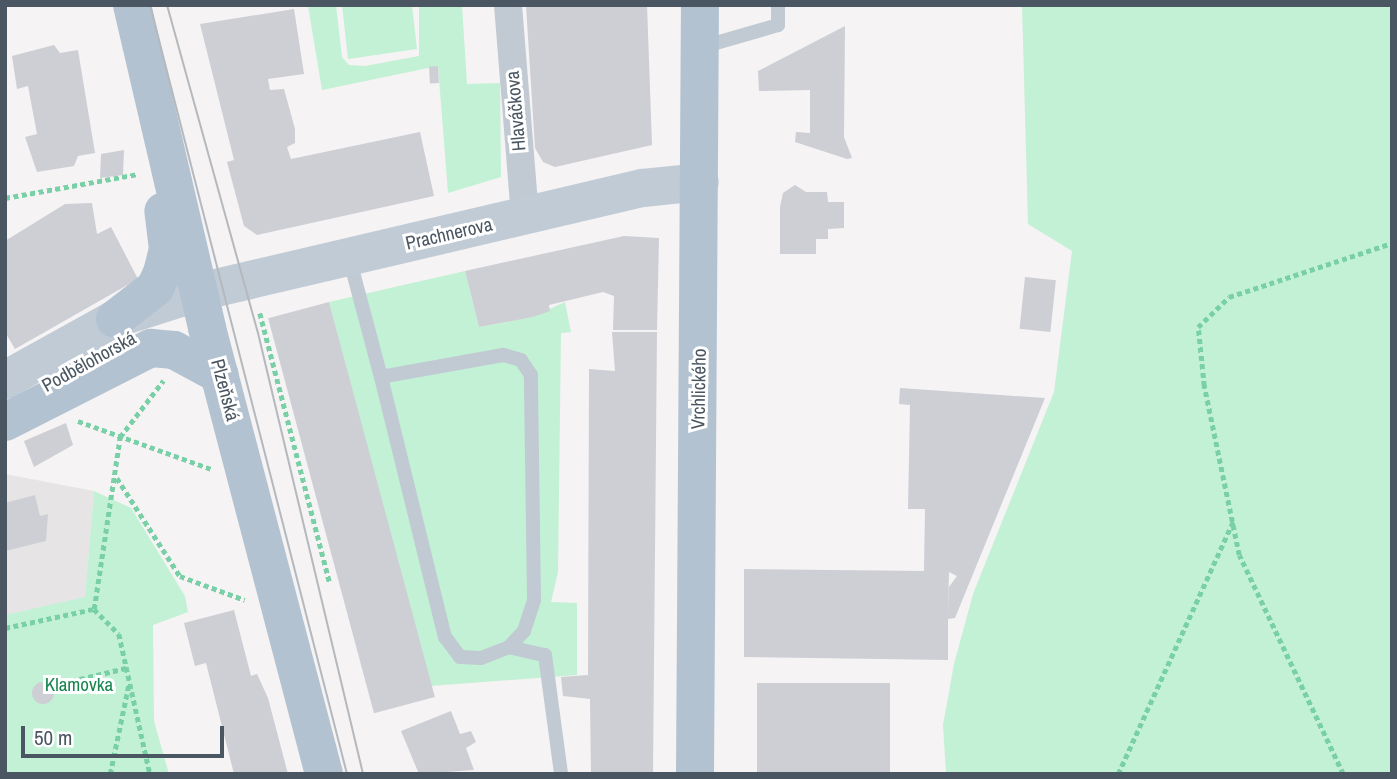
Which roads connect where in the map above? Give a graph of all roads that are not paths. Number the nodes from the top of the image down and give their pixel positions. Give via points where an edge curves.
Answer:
1 (132, 5) edge
2 (508, 5) edge
3 (700, 5) edge
4 (778, 5) edge
5 (701, 47) junction
6 (700, 182) junction
7 (524, 217) junction
8 (349, 256) junction
9 (182, 299) junction
10 (115, 319) junction
11 (220, 375) junction
12 (382, 377) junction
13 (5, 380) edge
14 (5, 407) edge
15 (5, 422) edge
16 (509, 647) junction
17 (324, 774) edge
18 (561, 774) edge
19 (695, 774) edge

1 - 9 main road, Plzeňská
1 - 10 main road via 168,249 155,288
2 - 7 street, Hlaváčkova
3 - 5 main road, Vrchlického
4 - 5 lane via 778,25
5 - 6 main road, Vrchlického
6 - 7 main road, Prachnerova
6 - 19 main road, Vrchlického
7 - 8 main road, Prachnerova
8 - 9 main road, Prachnerova
8 - 12 lane
9 - 10 main road, Podbělohorská
9 - 11 main road, Plzeňská
9 - 14 main road, Podbělohorská via 147,330
10 - 13 main road, Podbělohorská
11 - 15 main road via 174,350 151,348
11 - 17 main road, Plzeňská
12 - 16 lane via 444,637 460,657 481,658
12 - 16 lane via 503,355 521,360 531,375 534,600 524,631
16 - 18 lane via 545,654

